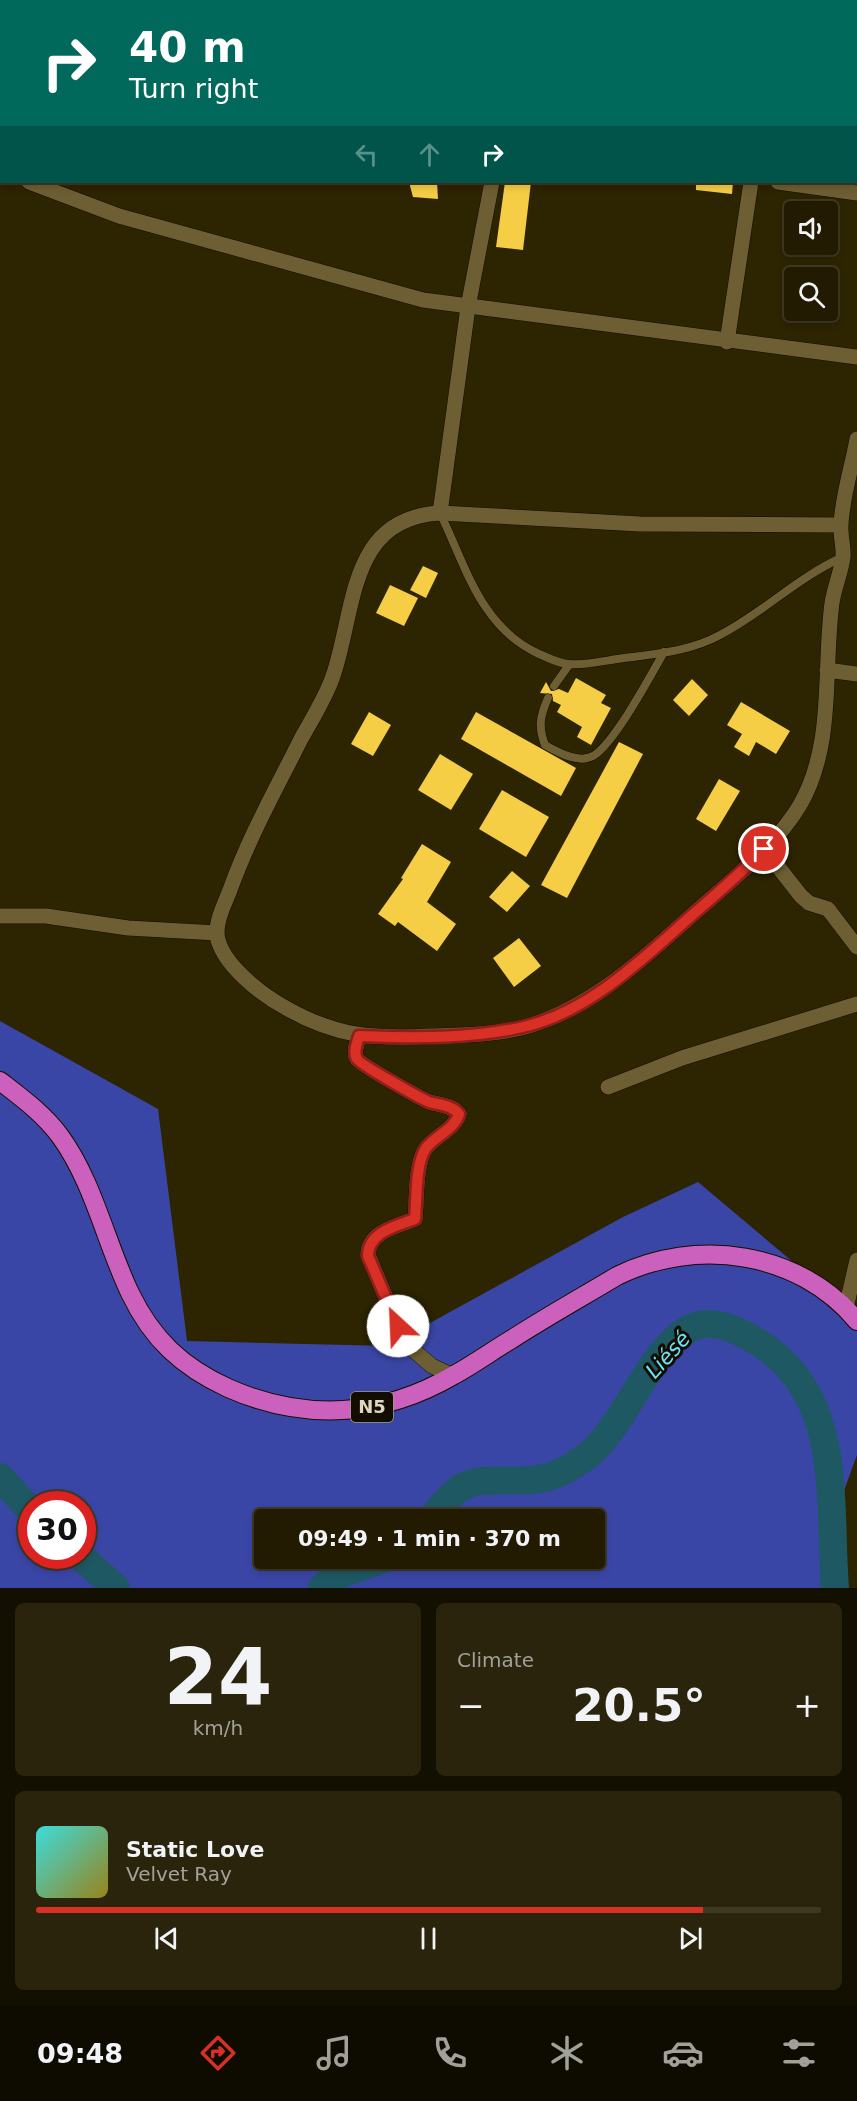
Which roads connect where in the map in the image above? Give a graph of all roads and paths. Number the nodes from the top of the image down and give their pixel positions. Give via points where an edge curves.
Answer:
1 (32, 183) edge
2 (492, 183) edge
3 (751, 183) edge
4 (785, 183) edge
5 (857, 193) edge
6 (468, 307) junction
7 (727, 342) junction
8 (857, 357) edge
9 (857, 440) edge
10 (440, 513) junction
11 (841, 525) junction
12 (850, 555) edge
13 (664, 652) junction
14 (569, 664) junction
15 (827, 670) junction
16 (857, 674) edge
17 (554, 686) dead end
18 (548, 698) dead end
19 (764, 849) junction
20 (0, 916) edge
21 (217, 933) junction
22 (857, 947) edge
23 (857, 1004) edge
24 (359, 1036) junction
25 (0, 1081) edge
26 (608, 1087) dead end
27 (857, 1260) edge
28 (853, 1303) edge
29 (453, 1376) junction

1 - 6 street via 119,216 423,300
2 - 6 street
3 - 7 street
4 - 5 street
6 - 7 street
6 - 10 street
7 - 8 street
9 - 11 street
10 - 11 street via 640,524
10 - 14 lane via 478,597 501,628 532,650
10 - 21 street via 417,514 396,523 373,545 361,571 333,678 245,848
11 - 12 street
12 - 13 lane via 814,570 766,608 719,636 687,649
12 - 15 street via 832,602
13 - 14 lane
13 - 18 lane via 616,731 594,756 579,758 545,745 540,716
14 - 17 lane
15 - 16 street
15 - 19 street via 822,737 810,786 785,826
19 - 22 street via 801,896 828,909
19 - 24 street via 640,961 604,989 561,1013 525,1027 486,1034
20 - 21 street via 46,916 128,928
21 - 24 street via 221,948 254,987 301,1017
23 - 26 street via 771,1029
24 - 29 street via 355,1052 363,1067 459,1114 422,1155 415,1219 387,1230 368,1246 368,1256 405,1343 432,1366
25 - 29 highway, N5 via 33,1105 60,1135 79,1165 131,1296 151,1331 181,1362 240,1393 328,1413 395,1401
27 - 28 street
28 - 29 highway, N5 via 798,1273 762,1259 713,1255 637,1265

